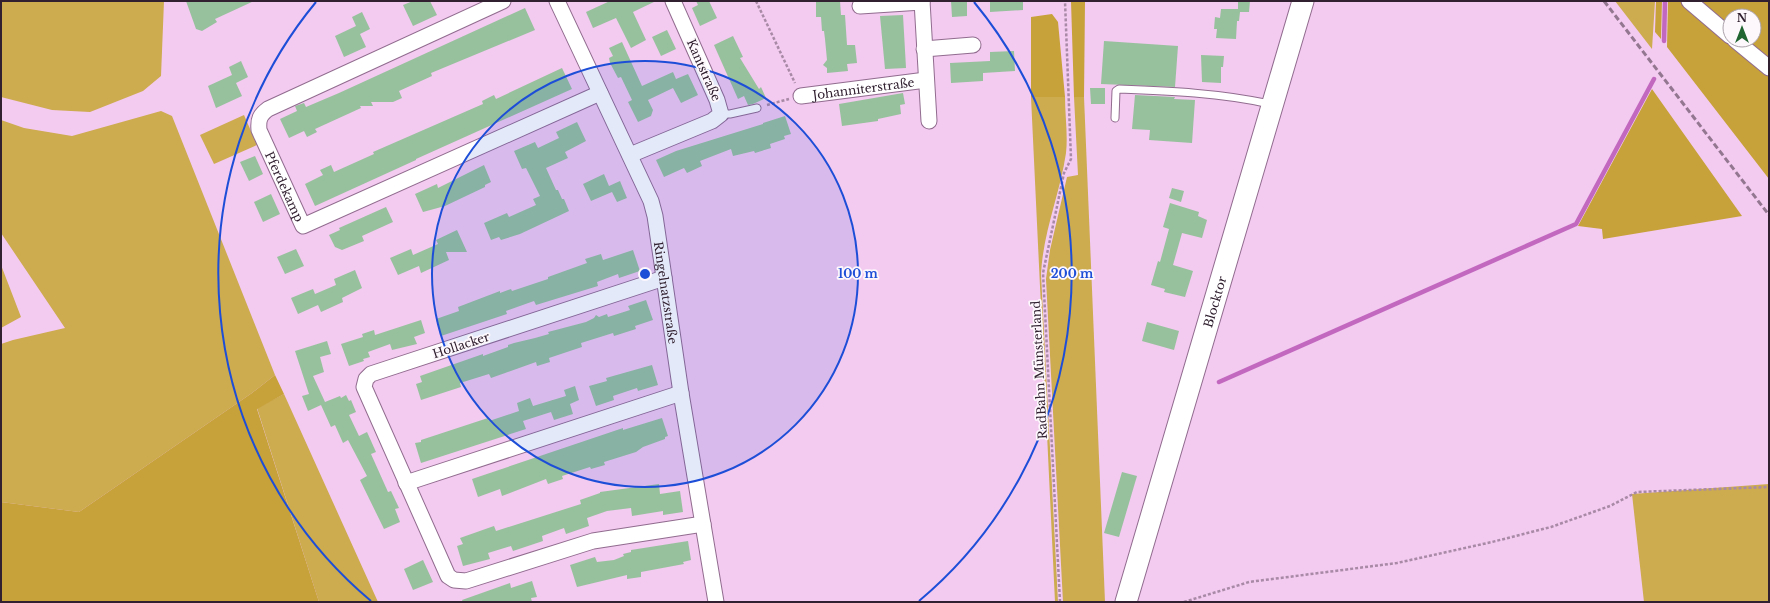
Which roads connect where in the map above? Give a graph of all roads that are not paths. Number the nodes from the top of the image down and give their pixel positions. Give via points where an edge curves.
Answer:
1 (503, 1) edge
2 (673, 1) edge
3 (922, 1) edge
4 (1303, 1) edge
5 (1689, 1) edge
6 (561, 2) edge
7 (860, 6) dead end
8 (1722, 29) edge
9 (973, 45) dead end
10 (1745, 48) edge
11 (924, 49) junction
12 (1769, 68) edge
13 (926, 80) junction
14 (600, 93) junction
15 (801, 96) road end
16 (1272, 105) junction
17 (757, 108) road end
18 (721, 114) junction
19 (1115, 118) dead end
20 (929, 121) dead end
21 (630, 155) junction
22 (664, 278) junction
23 (681, 393) junction
24 (406, 483) junction
25 (703, 524) junction
26 (716, 602) edge
27 (1126, 602) edge

1 - 14 street, Pferdekamp via 262,113 259,118 259,130 303,226
2 - 18 street, Kantstraße
3 - 7 street, Johanniterstraße
3 - 11 street, Johanniterstraße
4 - 16 main road, Blocktor
5 - 8 street
6 - 14 street, Ringelnatzstraße
9 - 11 street
10 - 12 street
11 - 13 street, Johanniterstraße
13 - 15 street, Johanniterstraße
13 - 20 street, Johanniterstraße
14 - 21 street, Ringelnatzstraße
16 - 19 lane via 1232,96 1119,89 1116,91
16 - 27 main road, Blocktor
17 - 18 lane
18 - 21 street, Kantstraße via 712,121
21 - 22 street, Ringelnatzstraße via 653,208
22 - 23 street, Ringelnatzstraße
22 - 24 street, Hollacker via 371,374 366,379 364,387
23 - 24 street
23 - 25 street, Ringelnatzstraße
24 - 25 street, Hollacker via 448,576 458,581 466,581 593,541
25 - 26 street, Ringelnatzstraße

